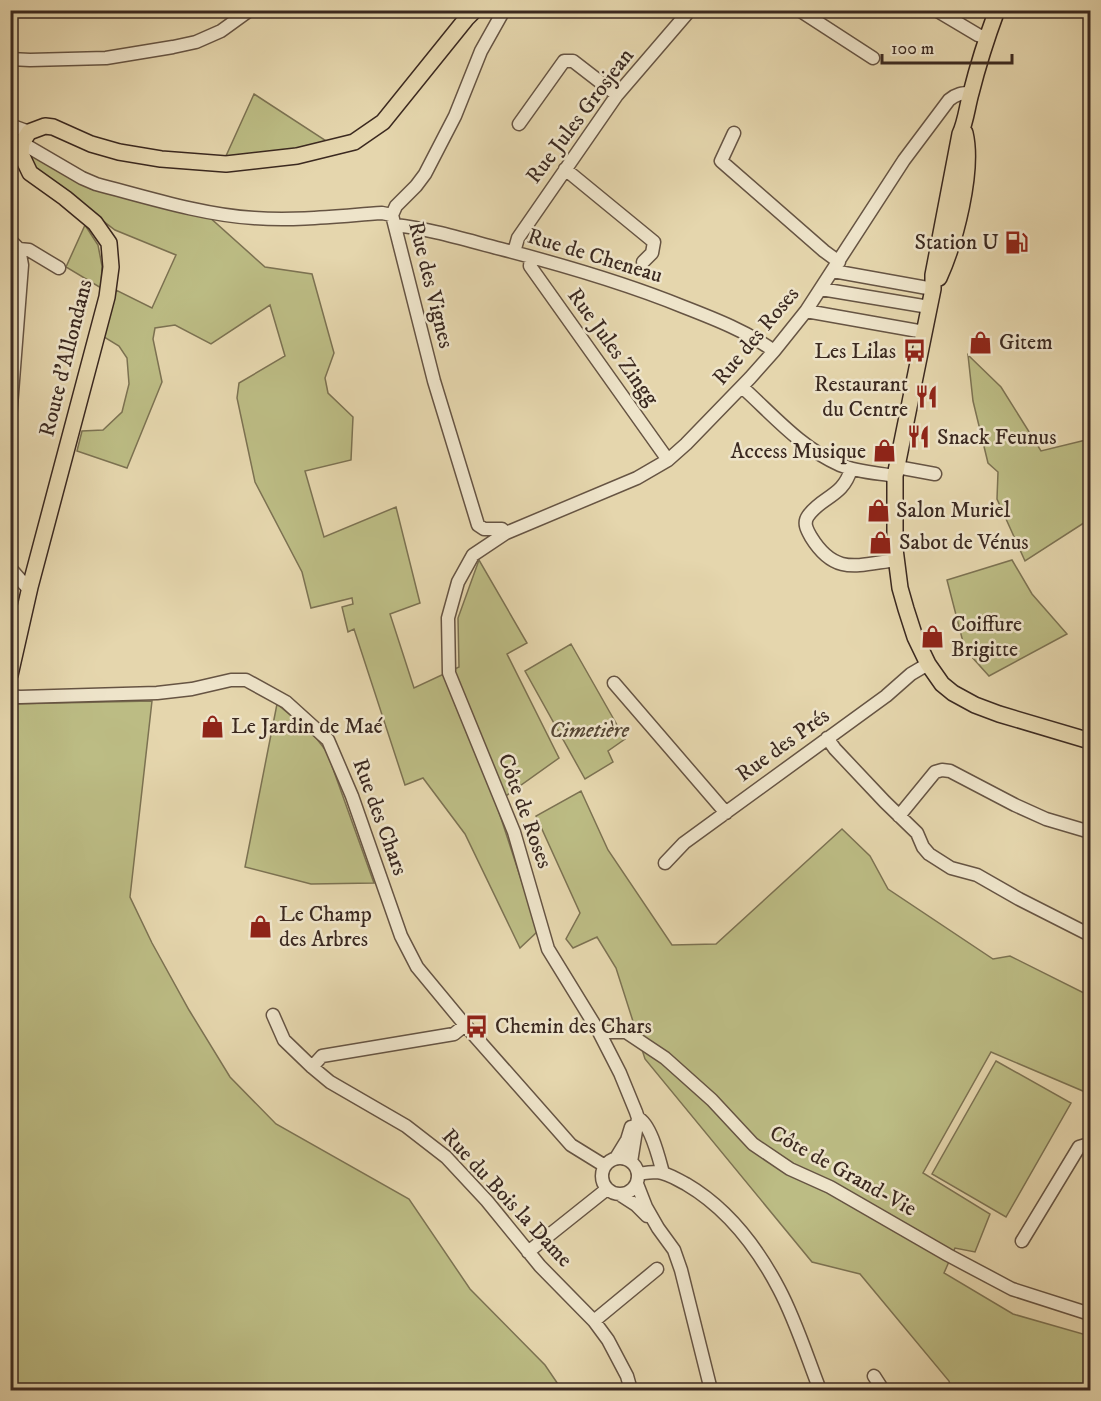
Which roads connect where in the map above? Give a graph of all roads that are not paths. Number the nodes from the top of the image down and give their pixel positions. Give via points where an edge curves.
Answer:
1 (250, 10) edge
2 (475, 10) edge
3 (504, 10) edge
4 (690, 10) edge
5 (799, 10) edge
6 (936, 10) edge
7 (997, 10) edge
8 (987, 38) junction
9 (873, 58) dead end
10 (10, 59) edge
11 (971, 93) junction
12 (617, 95) junction
13 (519, 124) dead end
14 (10, 125) edge
15 (734, 133) dead end
16 (26, 137) junction
17 (565, 169) junction
18 (393, 220) junction
19 (15, 244) edge
20 (514, 252) junction
21 (531, 257) junction
22 (643, 262) dead end
23 (836, 266) junction
24 (59, 268) dead end
25 (821, 289) junction
26 (933, 289) junction
27 (929, 307) junction
28 (806, 311) junction
29 (924, 332) junction
30 (774, 351) junction
31 (742, 387) junction
32 (11, 390) edge
33 (10, 419) edge
34 (668, 460) junction
35 (851, 469) junction
36 (896, 472) junction
37 (935, 474) dead end
38 (506, 533) junction
39 (896, 560) junction
40 (10, 568) edge
41 (30, 587) junction
42 (16, 621) edge
43 (928, 664) junction
44 (10, 675) edge
45 (614, 683) dead end
46 (10, 696) edge
47 (827, 738) junction
48 (1090, 741) edge
49 (726, 813) junction
50 (899, 816) junction
51 (1090, 832) edge
52 (665, 863) dead end
53 (1090, 935) edge
54 (273, 1015) dead end
55 (465, 1025) junction
56 (599, 1032) junction
57 (312, 1067) junction
58 (635, 1113) junction
59 (1085, 1146) edge
60 (616, 1158) junction
61 (631, 1162) junction
62 (605, 1166) junction
63 (663, 1173) junction
64 (638, 1179) junction
65 (613, 1191) junction
66 (658, 1228) junction
67 (1023, 1241) dead end
68 (528, 1252) junction
69 (657, 1269) dead end
70 (1090, 1314) edge
71 (594, 1322) junction
72 (874, 1376) dead end
73 (631, 1390) edge
74 (711, 1390) edge
75 (820, 1390) edge
76 (883, 1390) edge

1 - 10 street via 221,31 173,47 106,58
2 - 16 main road via 383,122 354,142 297,156 226,164 119,152 53,127 45,126
3 - 18 street, Rue des Vignes via 425,174 396,206
4 - 12 street, Rue Jules Grosjean
5 - 9 street
6 - 8 street
7 - 8 main road
8 - 11 main road
11 - 23 street, Rue des Roses via 949,100 904,160
11 - 26 main road via 964,127 966,179 950,254
12 - 13 street via 573,61 564,61
12 - 17 street, Rue Jules Grosjean
14 - 16 street, Rue de Cheneau
15 - 23 street via 722,161
16 - 18 street, Rue de Cheneau via 81,178 217,213 310,219 382,213
16 - 41 main road, Route d'Allondans via 21,154 30,172 95,223 109,243 111,267 104,309
17 - 20 street, Rue Jules Grosjean via 518,238
17 - 22 street via 654,242 652,253
18 - 20 street, Rue de Cheneau
18 - 38 street, Rue des Vignes via 434,381 478,525
19 - 24 street
19 - 32 street via 22,265
20 - 21 street, Rue de Cheneau
21 - 30 street, Rue de Cheneau via 645,291 707,316
21 - 34 street, Rue Jules Zingg via 530,266
23 - 25 street, Rue des Roses
23 - 26 street
25 - 27 street
25 - 28 street, Rue des Roses
26 - 27 main road
27 - 29 main road
28 - 29 street
28 - 30 street, Rue des Roses
29 - 36 main road
30 - 31 street, Rue des Roses
31 - 34 street, Rue des Roses
31 - 35 street via 805,445
32 - 33 street
34 - 38 street, Rue des Roses via 637,478
35 - 36 street
35 - 39 street via 840,490 809,514 806,528 818,548 834,562 847,566
36 - 37 street
36 - 39 main road
38 - 56 street, Côte de Roses via 473,555 458,582 448,618 449,673 514,832 548,949
39 - 43 main road via 906,609
40 - 41 street
41 - 42 main road, Route d'Allondans
42 - 44 main road, Route d'Allondans
43 - 47 street, Rue des Prés
43 - 48 main road via 942,684 975,705
45 - 49 street
46 - 55 street, Rue des Chars via 157,693 246,680 286,702 328,740 401,936 417,968
47 - 49 street, Rue des Prés
47 - 50 street
49 - 52 street, Rue des Prés via 684,843
50 - 51 street via 935,772 942,770 1046,819
50 - 53 street via 917,833 923,848 941,863 977,875
54 - 57 street, Rue du Bois la Dame via 284,1040
55 - 57 street via 453,1034 322,1056
55 - 62 street, Rue des Chars via 572,1145
56 - 58 street, Côte de Roses
56 - 70 street, Côte de Grand-Vie via 626,1032 665,1058 753,1144 790,1169 830,1187 1012,1289
57 - 68 street, Rue du Bois la Dame via 330,1082 406,1126 446,1157
58 - 60 street via 627,1140
58 - 61 street, Côte de Roses
58 - 63 street via 649,1130
59 - 67 street
60 - 61 street
60 - 62 street
61 - 64 street
62 - 65 street via 603,1182
63 - 64 street
63 - 75 street via 700,1193 725,1214 757,1254 787,1305
64 - 65 street via 633,1190
64 - 66 street via 646,1207
65 - 66 street via 636,1205
65 - 68 street
66 - 74 street via 674,1250 681,1270
68 - 71 street, Rue du Bois la Dame
69 - 71 street
71 - 73 street, Rue du Bois la Dame via 608,1340
72 - 76 street

